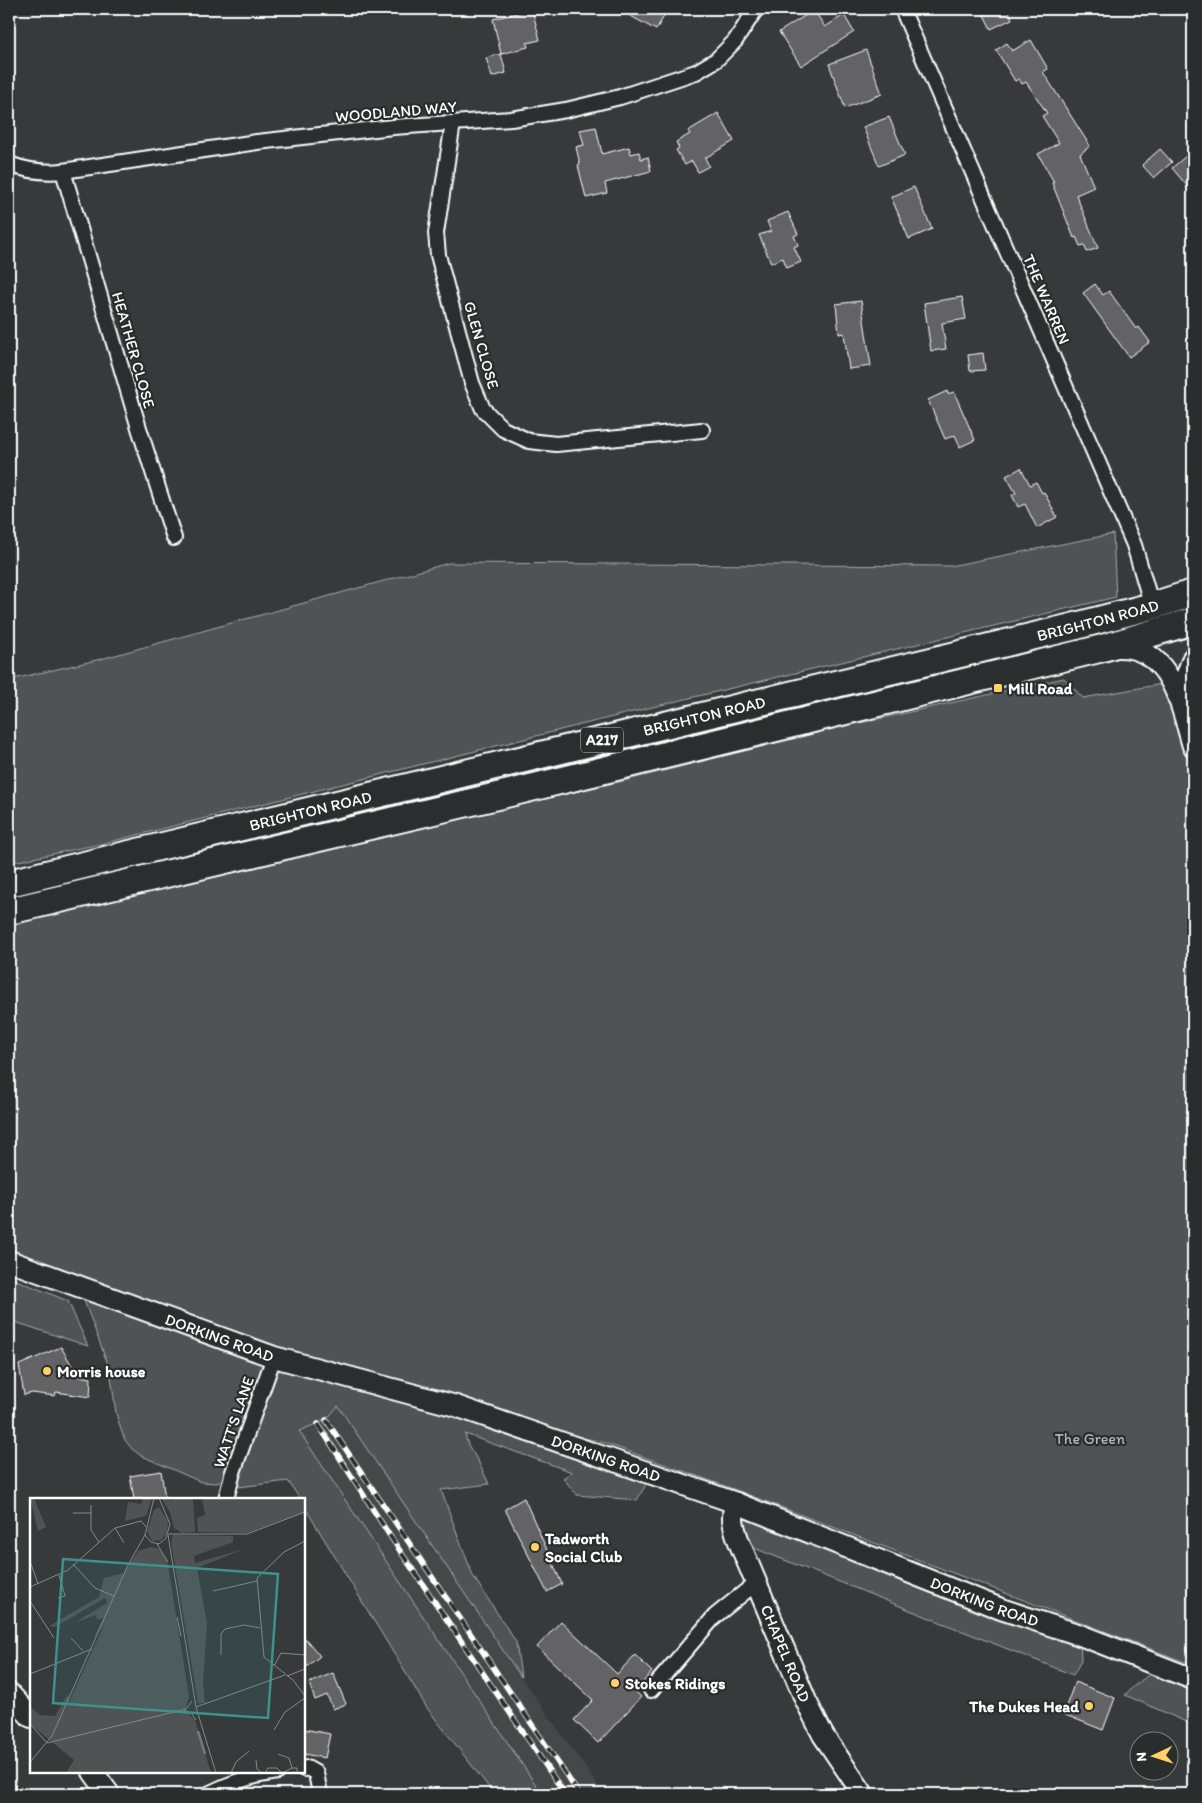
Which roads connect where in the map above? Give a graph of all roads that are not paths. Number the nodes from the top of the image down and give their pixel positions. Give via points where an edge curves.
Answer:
1 (756, 9) edge
2 (902, 9) edge
3 (453, 123) junction
4 (9, 164) edge
5 (64, 171) junction
6 (702, 430) dead end
7 (174, 538) dead end
8 (1193, 593) edge
9 (1152, 606) junction
10 (1193, 621) edge
11 (1106, 647) junction
12 (1193, 658) edge
13 (1186, 722) junction
14 (1193, 746) edge
15 (9, 883) edge
16 (9, 911) edge
17 (9, 1261) edge
18 (274, 1357) junction
19 (226, 1498) edge
20 (736, 1503) junction
21 (756, 1583) junction
22 (1193, 1679) edge
23 (651, 1690) dead end
24 (9, 1694) edge
25 (30, 1716) edge
26 (305, 1769) edge
27 (94, 1773) edge
28 (266, 1773) edge
29 (109, 1794) edge
30 (208, 1794) edge
31 (320, 1794) edge
32 (863, 1794) edge

1 - 3 street, WOODLAND WAY via 735,41 716,60 696,72 620,97 566,110 511,119
2 - 9 street, THE WARREN via 1134,545
3 - 5 street, WOODLAND WAY via 257,142
3 - 6 street, GLEN CLOSE via 436,233 438,255 472,383 483,409 503,429 529,442 556,444
4 - 5 street, WOODLAND WAY via 24,170
5 - 7 street, HEATHER CLOSE
8 - 9 highway, BRIGHTON ROAD / A217
9 - 15 highway, BRIGHTON ROAD / A217
10 - 11 highway, BRIGHTON ROAD / A217
11 - 13 main road via 1122,646 1150,654 1169,677
11 - 16 highway, BRIGHTON ROAD / A217
12 - 13 main road via 1185,680
13 - 14 main road
17 - 18 main road, DORKING ROAD
18 - 19 street, WATT'S LANE
18 - 20 main road, DORKING ROAD via 456,1406
20 - 21 main road, CHAPEL ROAD via 732,1512 734,1527
20 - 22 main road, DORKING ROAD via 1001,1610 1080,1635
21 - 23 street via 715,1616
21 - 32 main road, CHAPEL ROAD via 818,1726
24 - 25 main road
26 - 31 street via 316,1773
27 - 29 main road
28 - 30 street via 228,1784

